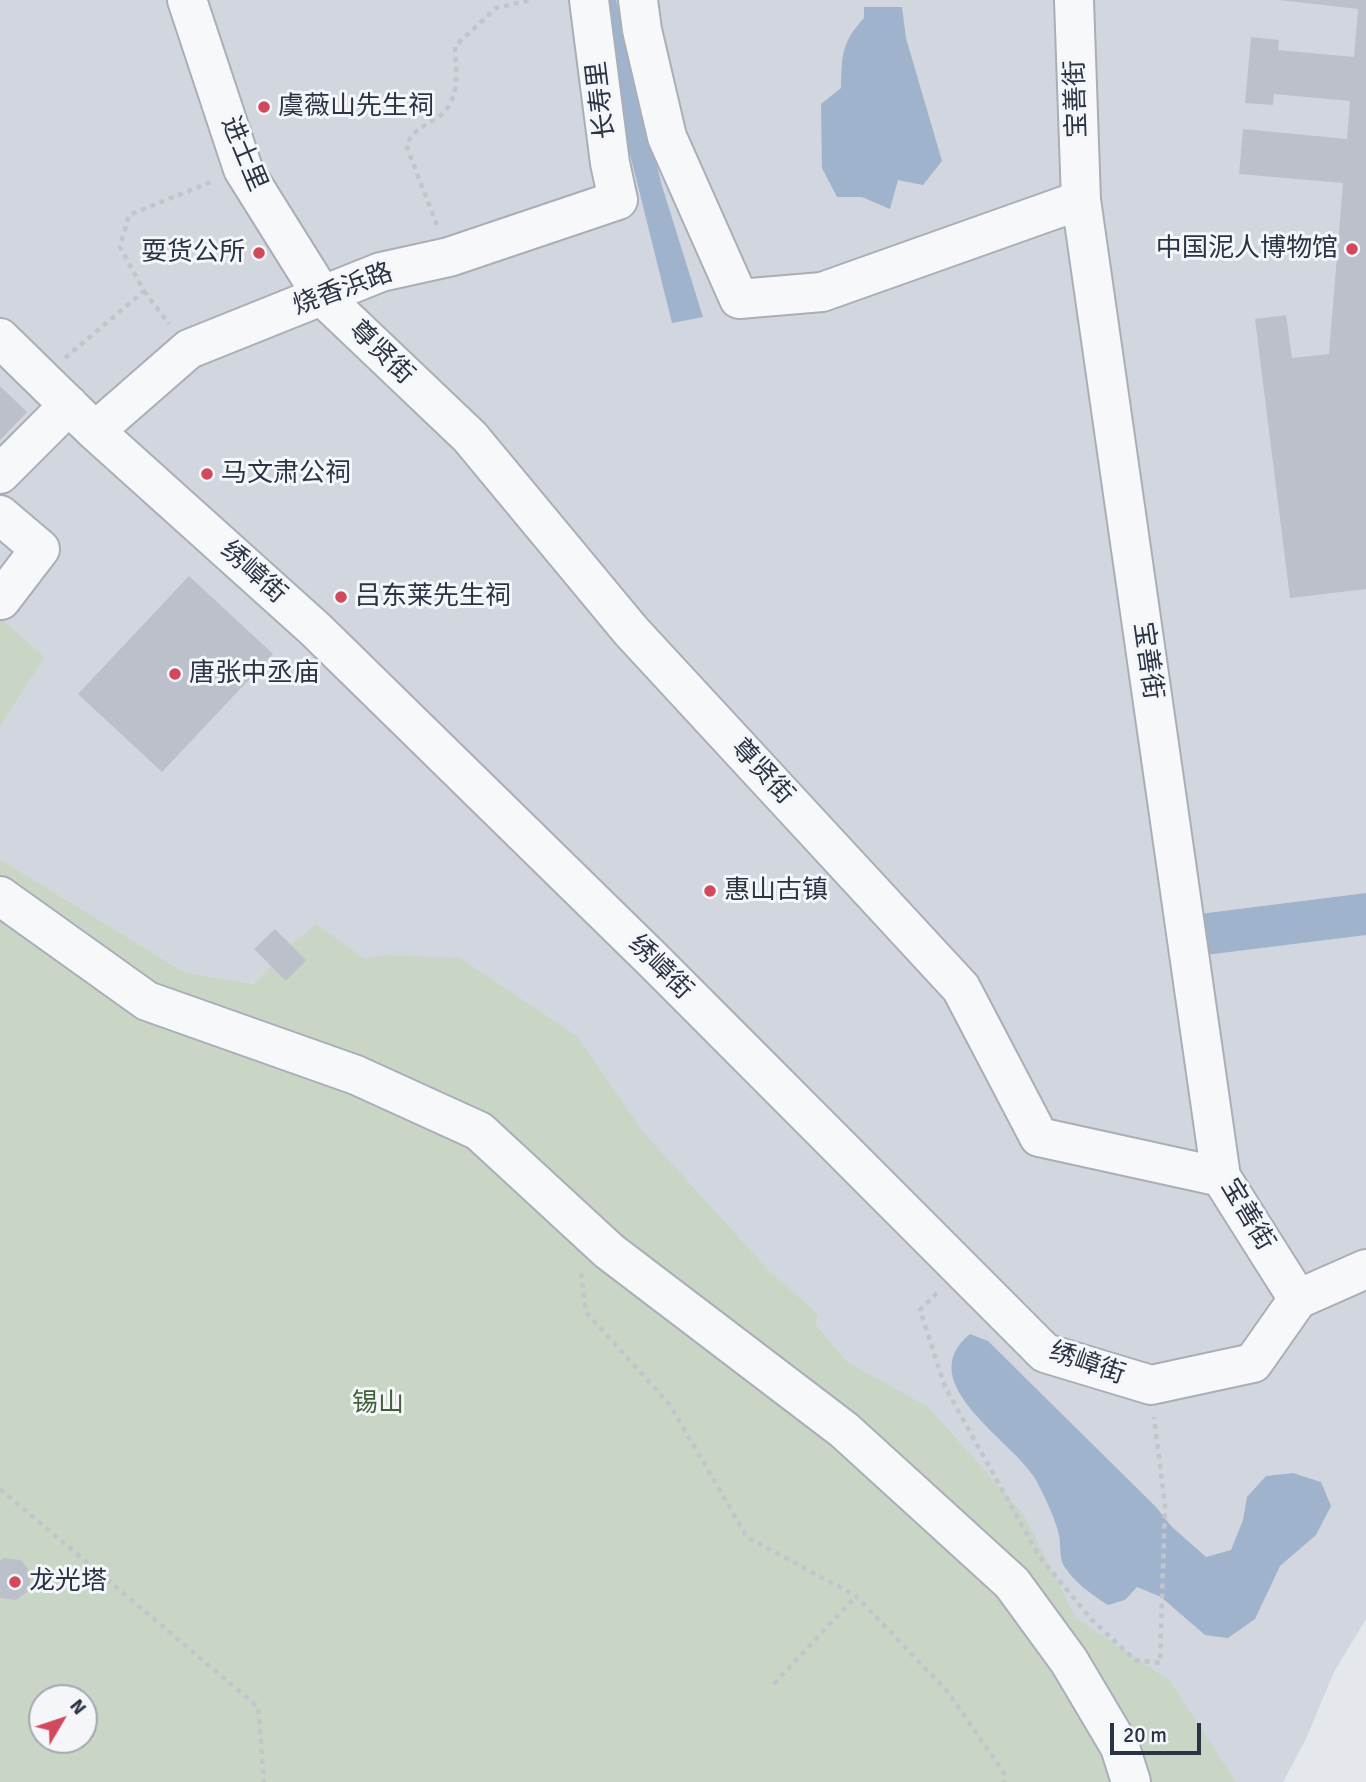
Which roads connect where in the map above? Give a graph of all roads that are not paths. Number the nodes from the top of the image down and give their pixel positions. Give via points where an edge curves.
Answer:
1 (187, 0) edge
2 (589, 0) edge
3 (638, 0) edge
4 (1074, 0) edge
5 (667, 136) junction
6 (607, 143) junction
7 (618, 200) joint
8 (1080, 200) junction
9 (323, 297) junction
10 (0, 338) edge
11 (82, 418) junction
12 (0, 474) edge
13 (0, 515) edge
14 (1, 600) edge
15 (0, 896) edge
16 (1221, 1177) junction
17 (1366, 1269) edge
18 (1298, 1299) junction
19 (1131, 1782) edge

1 - 9 street, 进士里 via 243,169
2 - 6 street, 长寿里
3 - 5 street
4 - 8 street, 宝善街
5 - 6 street
5 - 8 street via 739,299 822,292
6 - 7 street, 长寿里
7 - 9 street, 烧香浜路 via 449,257 381,272
8 - 16 street, 宝善街
9 - 11 street, 烧香浜路 via 189,349
9 - 16 street, 尊贤街 via 470,437 631,631 961,988 1039,1137
10 - 11 street, 绣嶂街
11 - 12 street, 烧香浜路
11 - 18 street, 绣嶂街 via 315,629 1045,1353 1151,1385 1253,1363
13 - 14 street via 40,549
15 - 19 street via 147,1000 356,1075 479,1131 609,1251 844,1430 1012,1583 1069,1661 1120,1747
16 - 18 street, 宝善街
17 - 18 street

